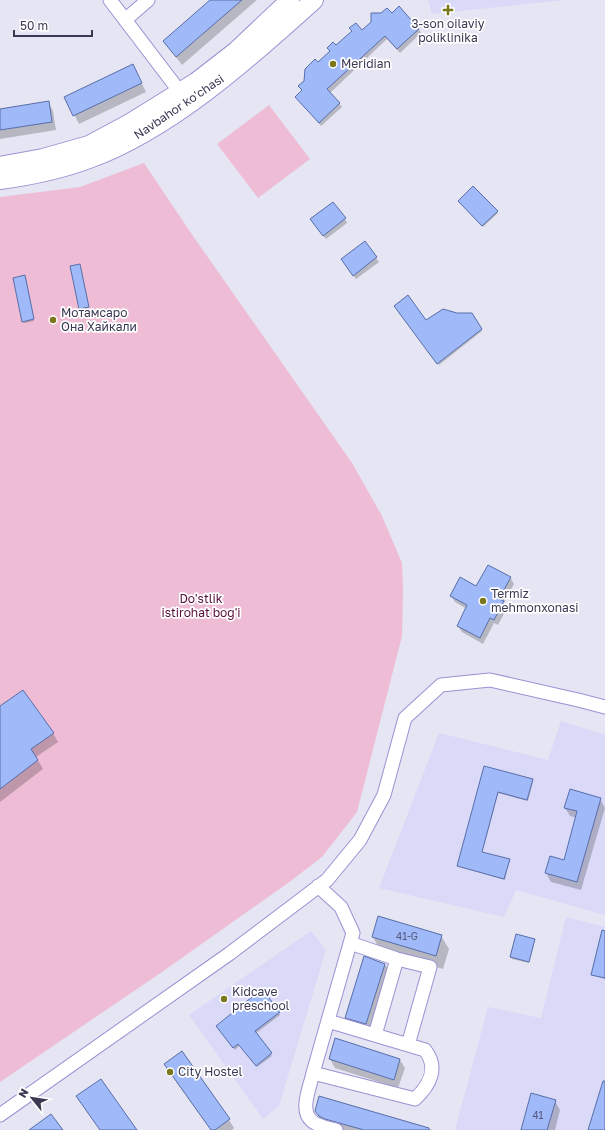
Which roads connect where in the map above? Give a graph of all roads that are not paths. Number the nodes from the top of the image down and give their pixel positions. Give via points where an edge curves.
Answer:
1 (110, 0) edge
2 (148, 0) edge
3 (290, 0) edge
4 (314, 0) edge
5 (125, 20) junction
6 (199, 87) junction
7 (180, 92) junction
8 (0, 166) edge
9 (0, 180) edge
10 (605, 707) edge
11 (318, 886) junction
12 (350, 943) junction
13 (397, 959) junction
14 (328, 1020) junction
15 (375, 1035) junction
16 (408, 1045) junction
17 (313, 1073) junction
18 (0, 1115) edge
19 (336, 1130) edge

1 - 5 street
2 - 5 street
3 - 6 street, Navbahor ko'chasi
4 - 6 street, Navbahor ko'chasi via 246,61
5 - 7 street
6 - 7 street, Navbahor ko'chasi
6 - 9 street, Navbahor ko'chasi via 140,135 90,159 53,171
7 - 8 street, Navbahor ko'chasi via 89,145 50,157
10 - 11 street via 490,680 441,685 405,718 384,795 360,840 327,880
11 - 12 street via 341,907 353,933
11 - 18 street via 229,954
12 - 13 street
12 - 14 street
13 - 15 street
13 - 16 street via 430,967
14 - 15 street
14 - 17 street
15 - 16 street
16 - 17 street via 425,1050 431,1057 433,1066 423,1091 415,1099
17 - 19 street via 305,1109 307,1116 312,1122

